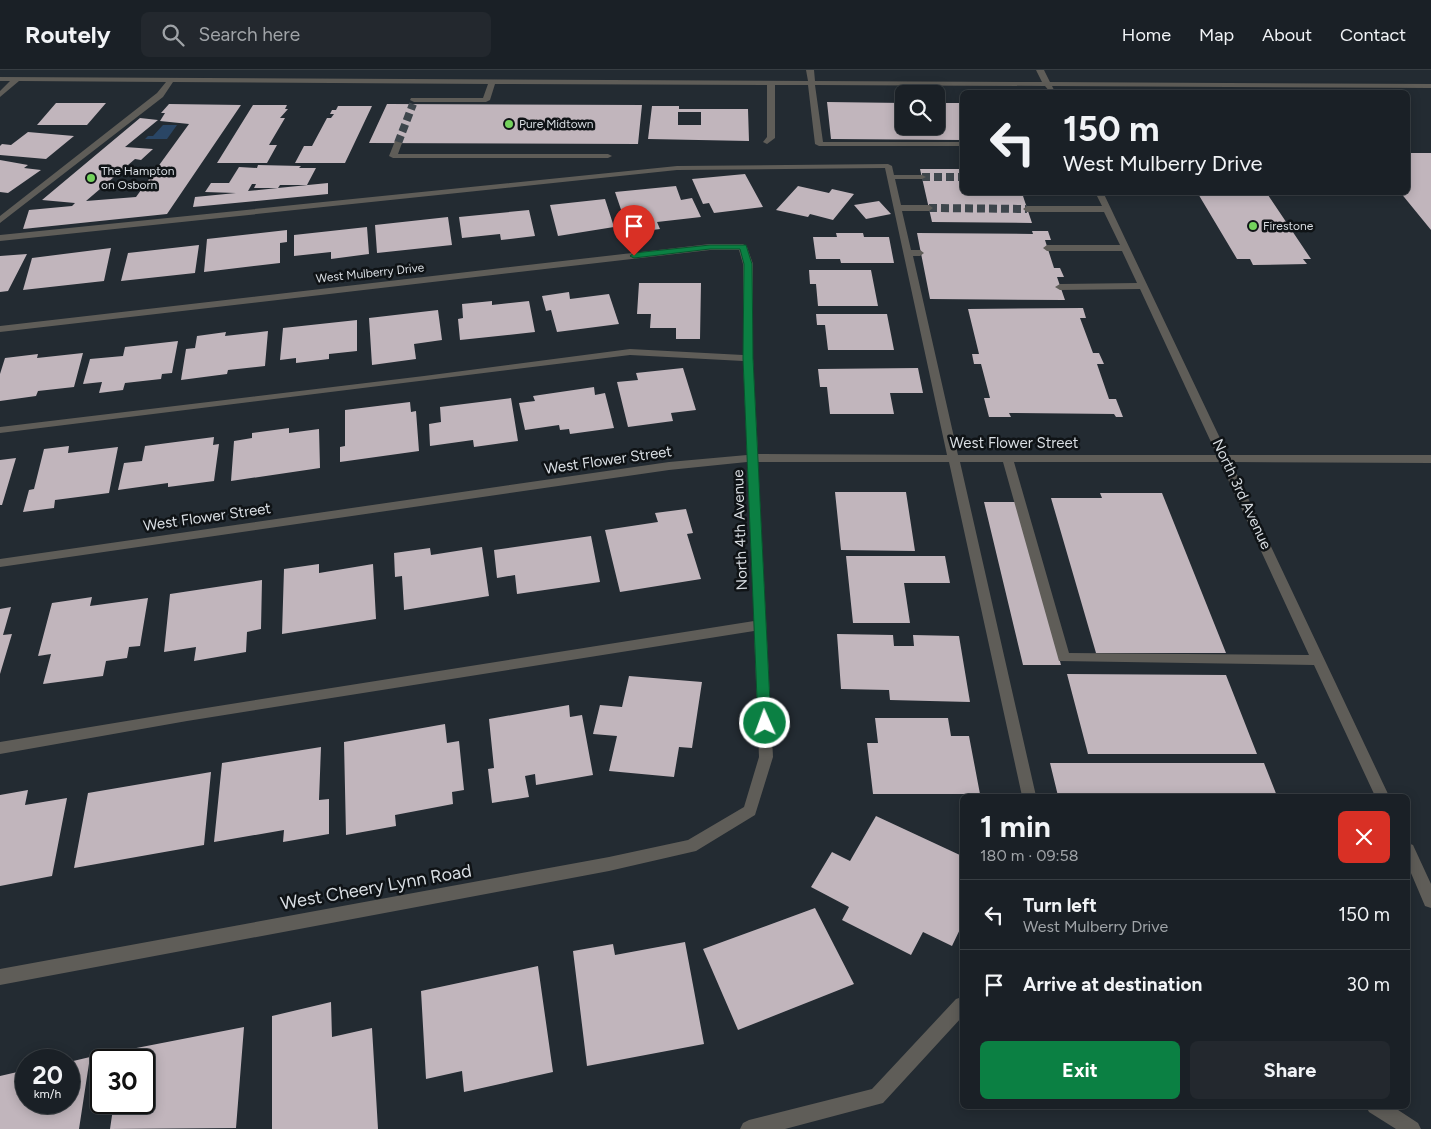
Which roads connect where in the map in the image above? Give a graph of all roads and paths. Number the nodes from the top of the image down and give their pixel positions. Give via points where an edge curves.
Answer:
1 (246, 70) edge
2 (810, 70) edge
3 (1040, 70) edge
4 (598, 71) edge
5 (0, 79) edge
6 (17, 79) junction
7 (172, 79) junction
8 (240, 80) junction
9 (492, 81) junction
10 (596, 82) junction
11 (771, 83) junction
12 (812, 83) junction
13 (1047, 84) junction
14 (1118, 84) junction
15 (1431, 86) edge
16 (1050, 90) edge
17 (1121, 90) edge
18 (417, 93) junction
19 (0, 95) edge
20 (767, 142) dead end
21 (398, 143) dead end
22 (960, 144) edge
23 (608, 156) dead end
24 (890, 177) junction
25 (922, 177) tunnel mouth
26 (1100, 195) edge
27 (898, 208) junction
28 (928, 208) tunnel mouth
29 (1027, 209) tunnel mouth
30 (1107, 209) junction
31 (0, 220) edge
32 (0, 238) edge
33 (743, 247) joint
34 (1047, 248) dead end
35 (1126, 248) junction
36 (907, 253) junction
37 (920, 253) dead end
38 (912, 273) junction
39 (924, 273) dead end
40 (1144, 286) junction
41 (1060, 287) dead end
42 (0, 329) edge
43 (748, 358) junction
44 (0, 430) edge
45 (1225, 457) junction
46 (754, 458) junction
47 (953, 458) junction
48 (1007, 458) junction
49 (1431, 459) edge
50 (0, 563) edge
51 (761, 625) junction
52 (1318, 660) junction
53 (0, 748) edge
54 (1029, 794) edge
55 (1381, 794) edge
56 (750, 811) joint
57 (1410, 854) edge
58 (1431, 901) edge
59 (0, 977) edge
60 (960, 1007) edge
61 (1380, 1109) edge
62 (749, 1129) edge
63 (1412, 1129) edge

1 - 8 street
2 - 12 street
3 - 13 street
4 - 10 street
5 - 6 street
6 - 7 street
6 - 19 street
7 - 8 street
7 - 31 street via 160,95
8 - 18 street
9 - 10 street
9 - 18 street
9 - 18 street via 486,100
10 - 11 street
11 - 12 street
11 - 20 street via 771,138
12 - 13 street
12 - 22 street via 819,144
13 - 14 street
13 - 16 street
14 - 15 street
14 - 17 street
21 - 23 street via 393,156
24 - 25 street
24 - 27 street
24 - 32 street via 888,166 677,168
26 - 30 street, North 3rd Avenue
27 - 28 street
27 - 36 street
29 - 30 street
30 - 35 street, North 3rd Avenue
33 - 42 street, West Mulberry Drive via 710,247
33 - 43 street, North 4th Avenue via 748,264
34 - 35 street
35 - 40 street, North 3rd Avenue
36 - 37 street
36 - 38 street
38 - 39 street
38 - 47 street
40 - 41 street
40 - 45 street, North 3rd Avenue
43 - 44 street via 630,352
43 - 46 street, North 4th Avenue
45 - 48 street, West Flower Street
45 - 49 street, West Flower Street
45 - 52 street, North 3rd Avenue
46 - 47 street, West Flower Street
46 - 50 street, West Flower Street via 669,466
46 - 51 street, North 4th Avenue
47 - 48 street, West Flower Street
47 - 54 street
48 - 52 street via 1064,658
51 - 53 street
51 - 56 street, North 4th Avenue via 766,757
52 - 55 street, North 3rd Avenue
56 - 59 street, West Cheery Lynn Road via 691,846
57 - 58 street
60 - 62 street via 877,1097
61 - 63 street

